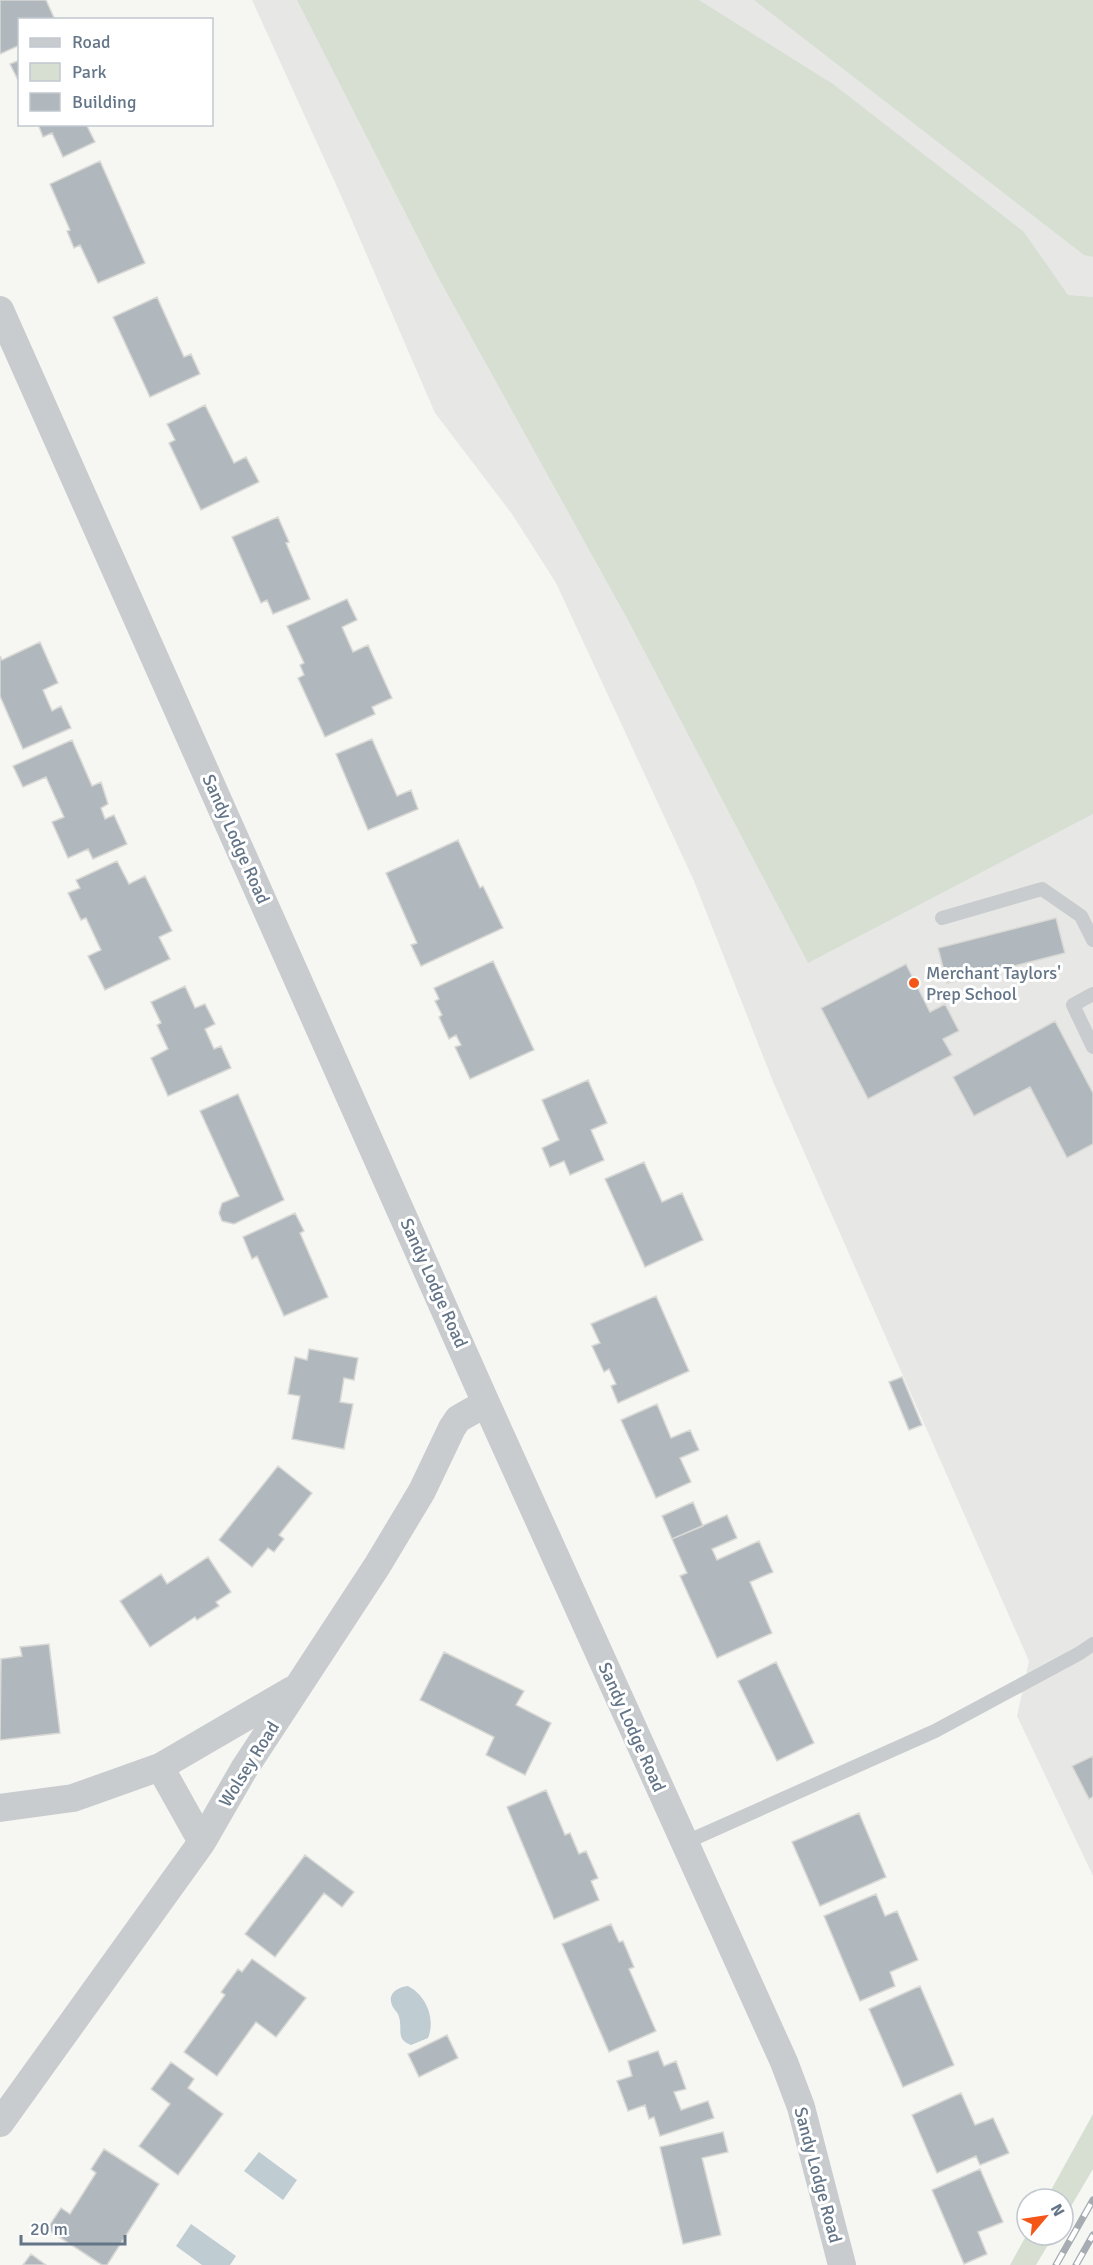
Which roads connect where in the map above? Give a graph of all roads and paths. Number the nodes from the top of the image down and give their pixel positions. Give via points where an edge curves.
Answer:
1 (0, 310) edge
2 (942, 918) dead end
3 (1093, 940) edge
4 (1093, 993) edge
5 (1093, 1047) edge
6 (486, 1403) junction
7 (1093, 1644) edge
8 (299, 1686) junction
9 (160, 1767) junction
10 (0, 1808) edge
11 (202, 1842) junction
12 (684, 1843) junction
13 (0, 2123) edge
14 (842, 2265) edge

1 - 6 street, Sandy Lodge Road
2 - 3 lane via 1042,889 1081,916
4 - 5 lane via 1073,1005
6 - 8 street, Wolsey Road via 458,1419 452,1428 422,1491
6 - 12 street, Sandy Lodge Road
7 - 12 lane via 935,1731
8 - 9 street
8 - 11 street, Wolsey Road
9 - 10 street via 73,1798
9 - 11 street
11 - 13 street, Wolsey Road
12 - 14 street, Sandy Lodge Road via 801,2107

